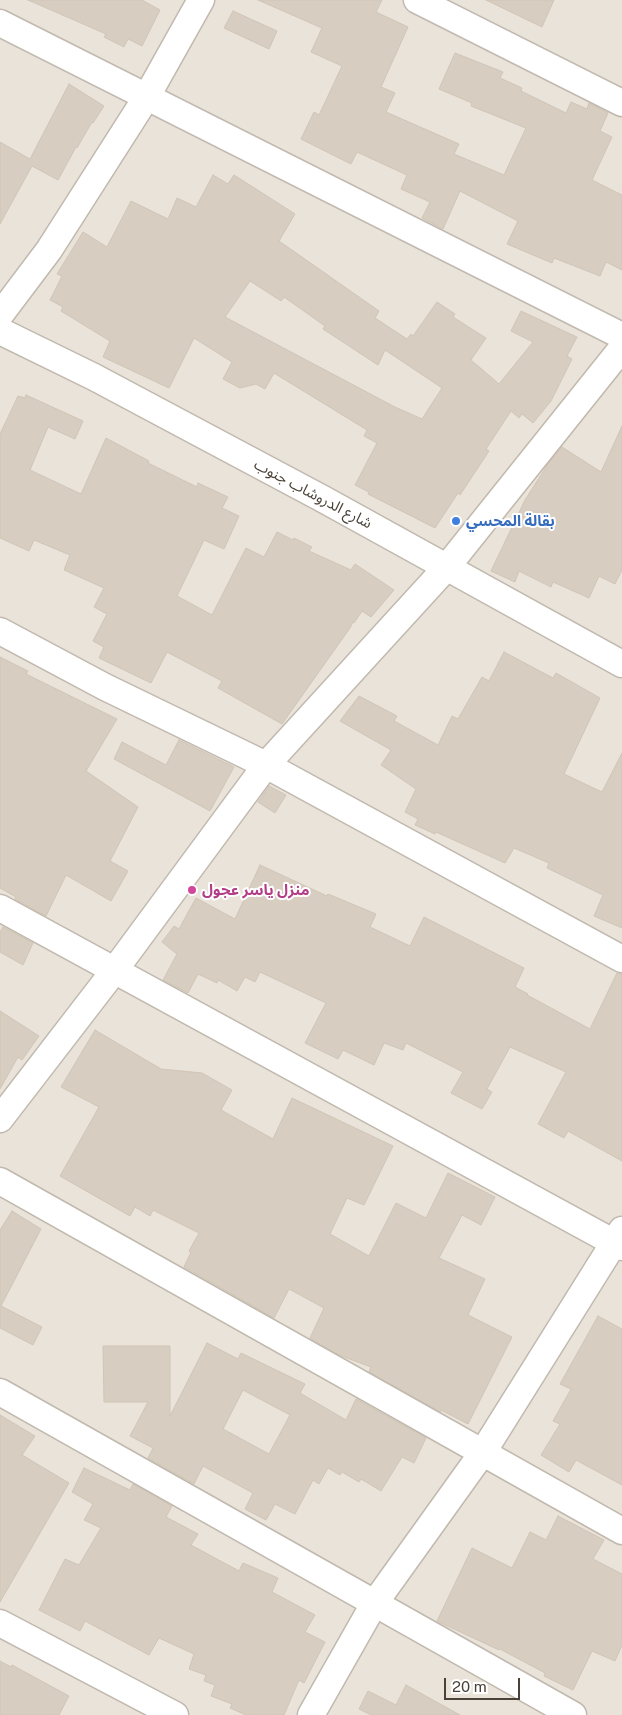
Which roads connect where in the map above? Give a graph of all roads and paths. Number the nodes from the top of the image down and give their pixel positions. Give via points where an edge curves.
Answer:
1 (202, 0) edge
2 (417, 0) edge
3 (0, 23) edge
4 (146, 98) junction
5 (622, 103) edge
6 (0, 315) edge
7 (0, 331) edge
8 (622, 336) edge
9 (622, 348) edge
10 (446, 568) junction
11 (0, 631) edge
12 (622, 664) edge
13 (266, 766) junction
14 (0, 908) edge
15 (622, 959) edge
16 (114, 971) junction
17 (0, 1119) edge
18 (0, 1181) edge
19 (619, 1240) edge
20 (0, 1392) edge
21 (484, 1452) junction
22 (622, 1531) edge
23 (374, 1604) junction
24 (0, 1623) edge
25 (175, 1715) edge
26 (311, 1715) edge
27 (573, 1715) edge

1 - 4 street
2 - 5 street
3 - 4 street
4 - 6 street via 49,250
4 - 8 street
7 - 10 street, شارع الدروشاب جنوب via 323,498
9 - 10 street
10 - 12 street, شارع الدروشاب جنوب
10 - 13 street
11 - 13 street
13 - 15 street
13 - 16 street
14 - 16 street
16 - 17 street
16 - 19 street
18 - 21 street
19 - 21 street
20 - 23 street
21 - 22 street
21 - 23 street
23 - 26 street
23 - 27 street
24 - 25 street

